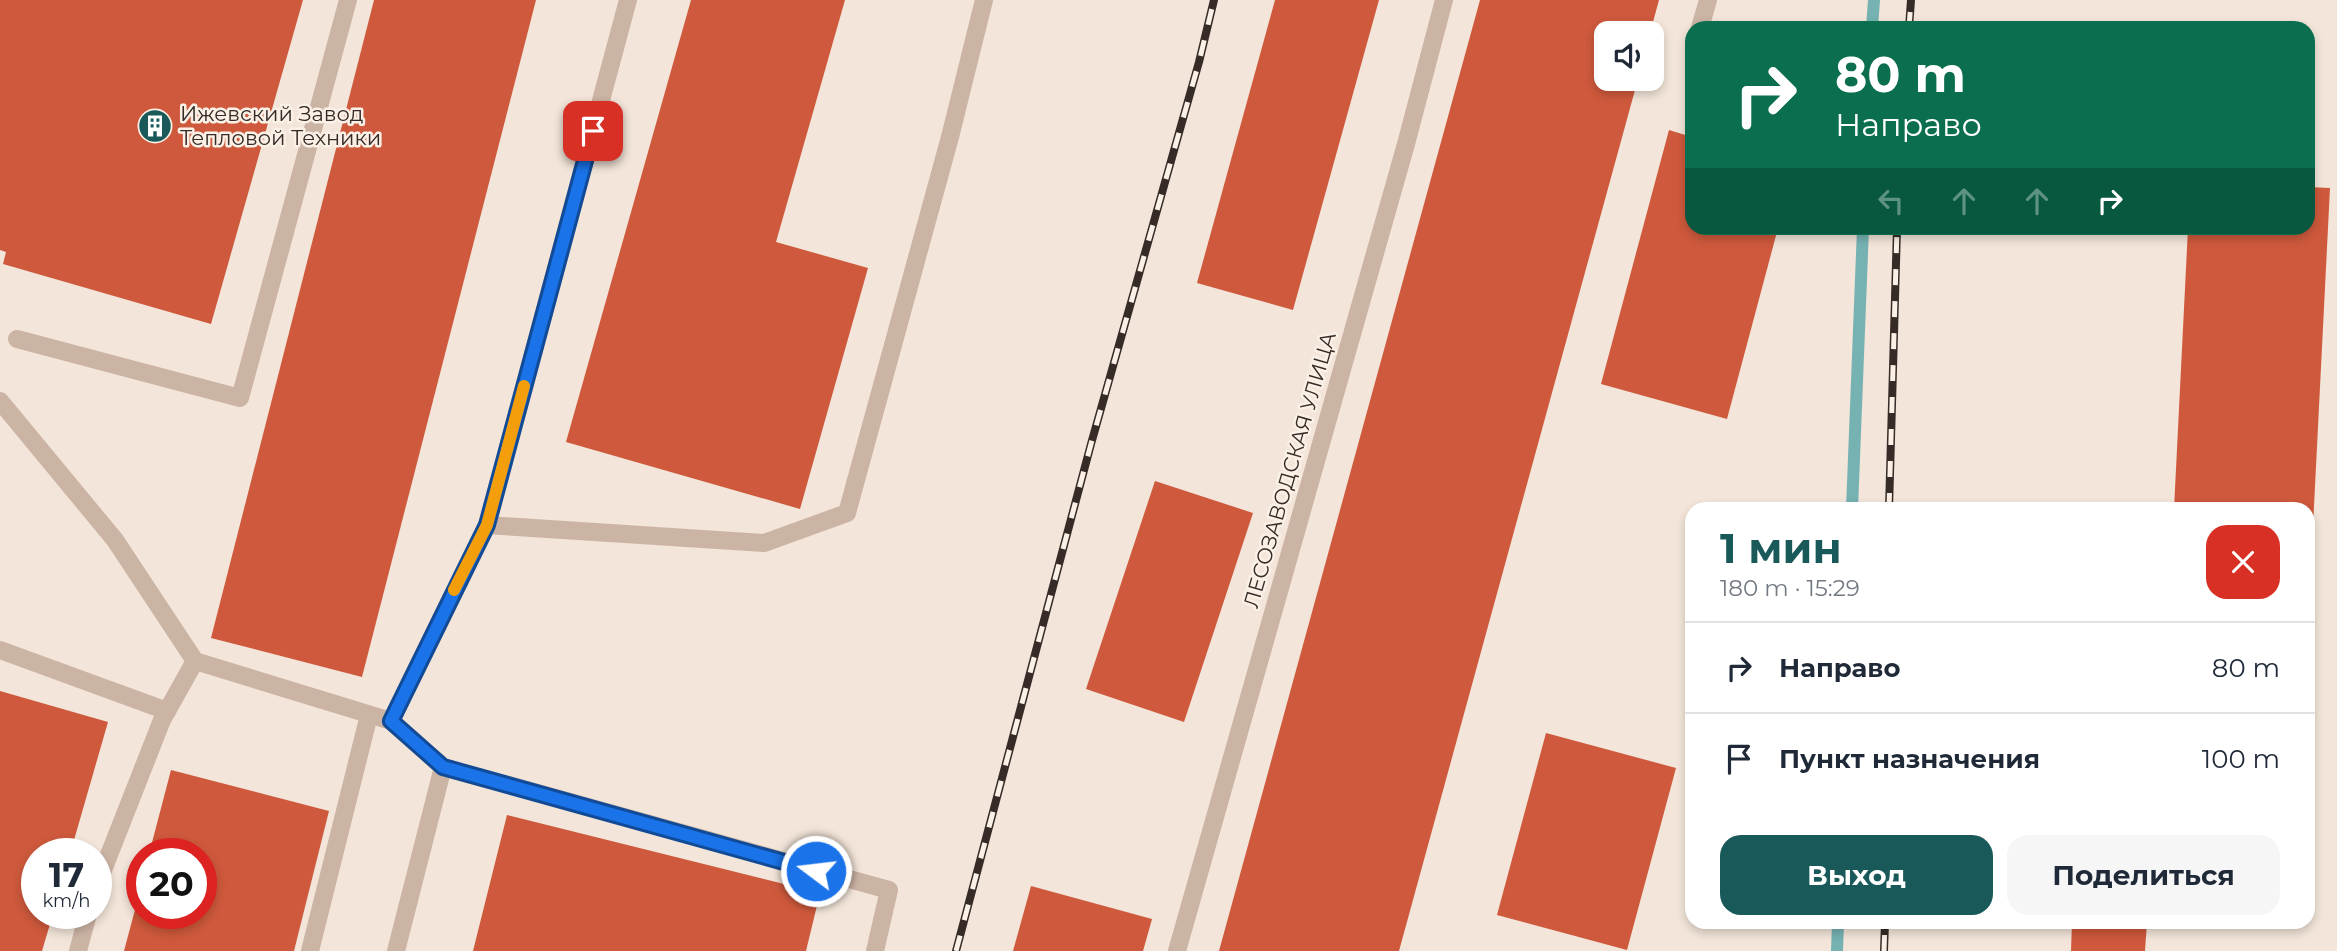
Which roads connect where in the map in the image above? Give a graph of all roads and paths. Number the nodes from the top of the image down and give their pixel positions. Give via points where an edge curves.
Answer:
1 (348, 0) edge
2 (628, 0) edge
3 (984, 0) edge
4 (1444, 0) edge
5 (1708, 0) edge
6 (1702, 21) edge
7 (18, 339) dead end
8 (0, 401) edge
9 (487, 525) junction
10 (0, 650) edge
11 (195, 660) junction
12 (167, 711) junction
13 (369, 715) junction
14 (391, 721) junction
15 (443, 767) junction
16 (112, 848) edge
17 (84, 929) edge
18 (78, 951) edge
19 (310, 951) edge
20 (396, 951) edge
21 (876, 951) edge
22 (1177, 951) edge

1 - 7 lane via 240,398
2 - 9 lane
3 - 9 lane via 847,513 764,543
4 - 22 lane, ЛЕСОЗАВОДСКАЯ УЛИЦА
5 - 6 lane
8 - 11 lane via 115,540
9 - 14 lane
10 - 12 lane
11 - 12 lane
11 - 13 lane
12 - 16 lane
13 - 14 lane
13 - 19 lane
14 - 15 lane
15 - 20 lane
15 - 21 lane via 889,890
17 - 18 lane

